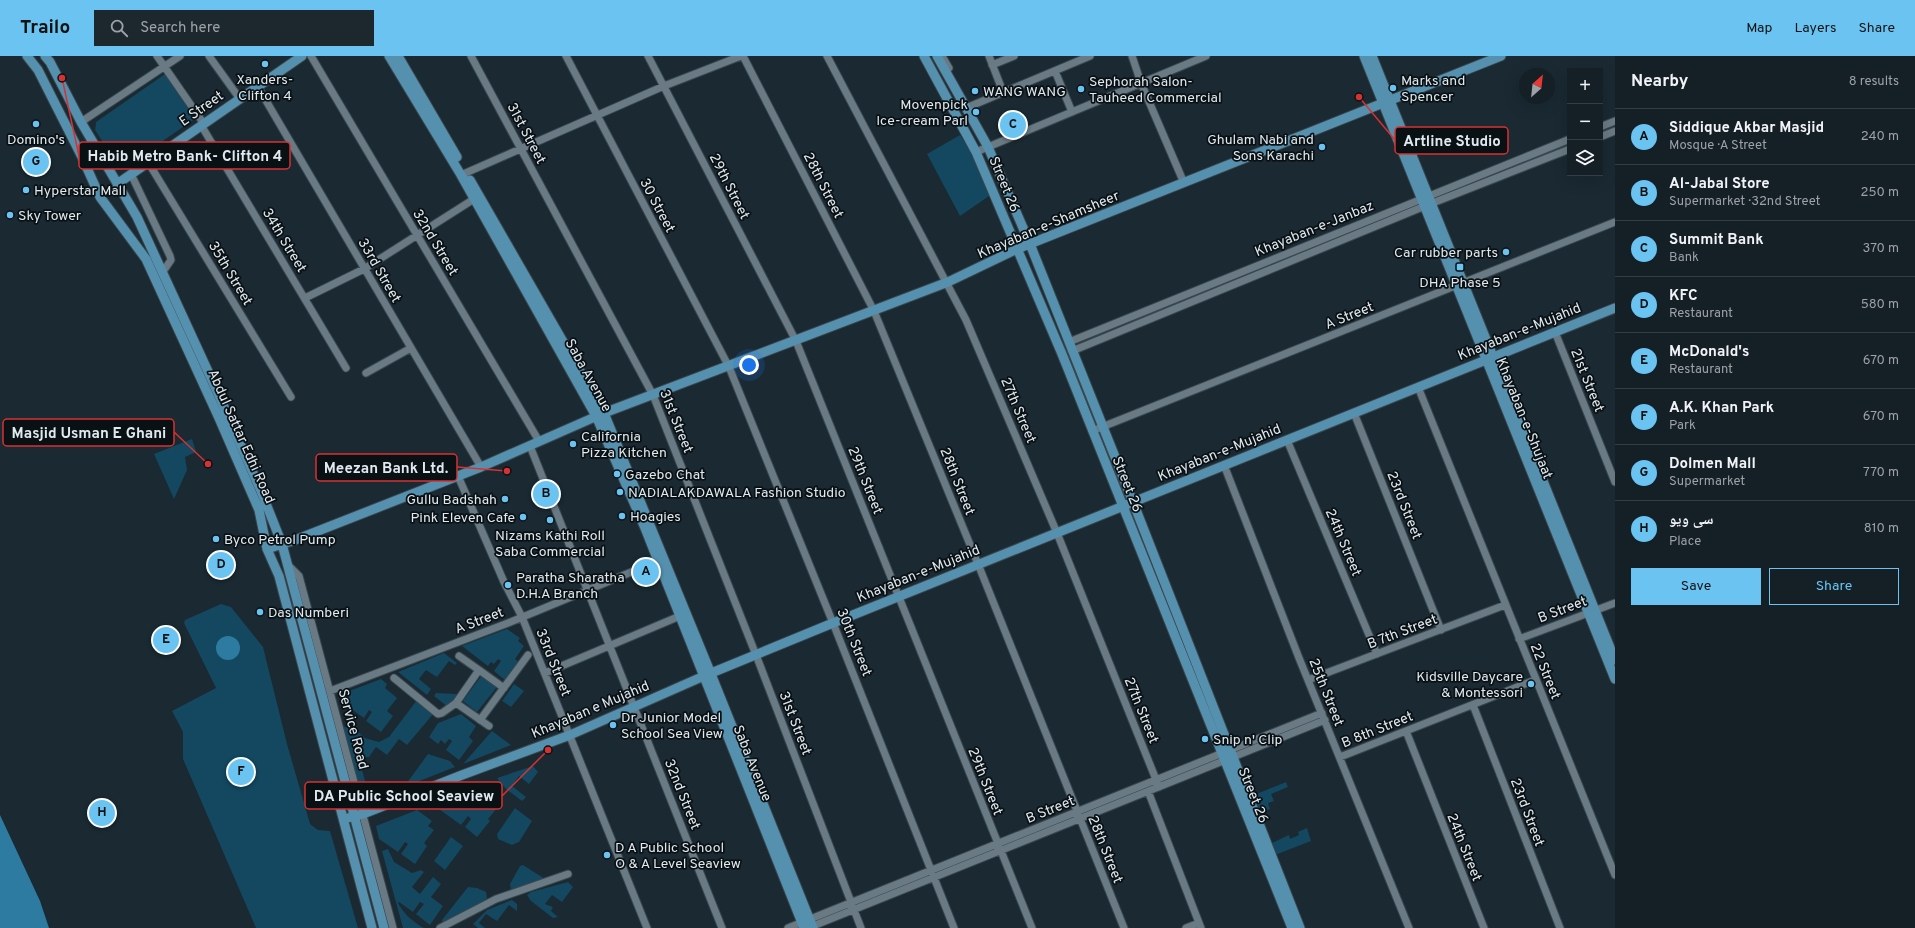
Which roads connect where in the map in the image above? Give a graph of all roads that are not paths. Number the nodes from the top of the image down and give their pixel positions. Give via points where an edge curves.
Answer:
1 (27, 56) edge
2 (157, 56) edge
3 (180, 56) edge
4 (209, 56) edge
5 (302, 56) edge
6 (311, 56) edge
7 (389, 56) edge
8 (398, 56) edge
9 (470, 56) edge
10 (566, 56) edge
11 (648, 56) edge
12 (742, 56) edge
13 (827, 56) edge
14 (924, 56) edge
15 (937, 56) edge
16 (942, 56) edge
17 (989, 56) edge
18 (1014, 56) edge
19 (1090, 56) edge
20 (1132, 56) edge
21 (1206, 56) edge
22 (1364, 56) edge
23 (1372, 56) edge
24 (1501, 56) edge
25 (48, 58) edge
26 (1077, 58) edge
27 (992, 65) junction
28 (165, 67) junction
29 (1055, 71) junction
30 (1141, 83) junction
31 (664, 86) junction
32 (258, 87) junction
33 (1003, 92) junction
34 (240, 99) junction
35 (1387, 101) junction
36 (967, 107) junction
37 (1072, 112) junction
38 (596, 116) junction
39 (1615, 121) edge
40 (81, 122) junction
41 (203, 125) junction
42 (1603, 126) edge
43 (1615, 131) edge
44 (1603, 136) edge
45 (1568, 140) edge
46 (988, 147) junction
47 (520, 149) junction
48 (1567, 150) edge
49 (976, 152) junction
50 (148, 162) junction
51 (463, 173) junction
52 (131, 174) junction
53 (1184, 183) junction
54 (117, 184) junction
55 (474, 199) junction
56 (1427, 201) junction
57 (132, 208) junction
58 (117, 219) junction
59 (1615, 222) edge
60 (417, 235) junction
61 (1030, 244) junction
62 (1018, 249) junction
63 (364, 269) junction
64 (162, 273) junction
65 (948, 282) junction
66 (1460, 285) junction
67 (305, 298) junction
68 (1615, 308) edge
69 (874, 311) junction
70 (1555, 332) junction
71 (796, 341) junction
72 (1070, 346) junction
73 (411, 348) junction
74 (1489, 358) junction
75 (728, 367) junction
76 (346, 368) dead end
77 (366, 373) dead end
78 (1418, 387) junction
79 (653, 395) junction
80 (291, 397) dead end
81 (1354, 413) junction
82 (600, 415) junction
83 (1102, 427) junction
84 (1092, 431) junction
85 (1287, 440) junction
86 (539, 441) junction
87 (530, 446) junction
88 (1224, 465) junction
89 (481, 467) junction
90 (458, 476) junction
91 (1615, 482) edge
92 (1134, 502) junction
93 (1122, 506) junction
94 (1057, 533) junction
95 (282, 544) junction
96 (267, 549) junction
97 (658, 561) junction
98 (288, 564) junction
99 (978, 564) junction
100 (275, 568) junction
101 (586, 590) junction
102 (899, 596) junction
103 (1615, 603) edge
104 (1505, 605) junction
105 (1592, 612) junction
106 (680, 616) junction
107 (522, 617) junction
108 (833, 623) junction
109 (1441, 630) junction
110 (1519, 640) junction
111 (609, 646) junction
112 (1377, 654) junction
113 (528, 655) dead end
114 (756, 655) junction
115 (458, 656) dead end
116 (1615, 660) edge
117 (479, 670) junction
118 (545, 673) junction
119 (708, 675) junction
120 (394, 678) dead end
121 (1615, 679) edge
122 (1308, 680) junction
123 (1535, 680) junction
124 (504, 688) junction
125 (330, 692) junction
126 (456, 703) junction
127 (1473, 704) junction
128 (634, 706) junction
129 (1322, 713) junction
130 (480, 720) junction
131 (1325, 720) junction
132 (489, 726) dead end
133 (1406, 731) junction
134 (570, 735) junction
135 (1228, 755) junction
136 (1340, 757) junction
137 (1158, 783) junction
138 (1148, 791) junction
139 (359, 815) junction
140 (1079, 815) junction
141 (344, 819) junction
142 (999, 847) junction
143 (932, 873) junction
144 (568, 874) dead end
145 (1615, 875) edge
146 (852, 907) junction
147 (808, 925) edge
148 (1200, 925) edge
149 (1289, 927) edge
150 (372, 928) edge
151 (384, 928) edge
152 (393, 928) edge
153 (440, 928) edge
154 (647, 928) edge
155 (722, 928) edge
156 (788, 928) edge
157 (861, 928) edge
158 (954, 928) edge
159 (1032, 928) edge
160 (1124, 928) edge
161 (1186, 928) edge
162 (1300, 928) edge
163 (1409, 928) edge
164 (1484, 928) edge
165 (1560, 928) edge

1 - 58 main road, Abdul Sattar Edhi Road via 38,70 100,197
2 - 28 street, 34th Street
3 - 28 street
4 - 34 street
5 - 32 main road, E Street
6 - 60 street, 32nd Street
7 - 51 main road, Saba Avenue
8 - 51 main road, Saba Avenue
9 - 47 street, 31st Street
10 - 38 street, 30 Street
11 - 31 street, 29th Street
12 - 31 street
12 - 69 street, 28th Street
13 - 65 street, 27th Street
14 - 49 main road, Street 26
15 - 36 main road, Street 26
16 - 36 street
17 - 27 street
18 - 27 street
19 - 26 street
20 - 30 street
21 - 30 street
22 - 35 main road, Khayaban-e-Shujaat
23 - 35 main road, Khayaban-e-Shujaat
24 - 35 main road, Khayaban-e-Shamsheer
25 - 40 main road, Abdul Sattar Edhi Road
26 - 29 street
27 - 33 street
28 - 40 street
28 - 41 street, 34th Street
29 - 33 street
29 - 37 street
30 - 37 street
30 - 53 street
31 - 38 street
31 - 71 street, 29th Street
32 - 34 main road, E Street
32 - 63 street, 33rd Street
33 - 36 street
34 - 41 main road, E Street
35 - 53 main road, Khayaban-e-Shamsheer
35 - 56 main road, Khayaban-e-Shujaat
36 - 46 main road, Street 26
37 - 46 street
38 - 47 street
38 - 75 street, 30 Street
39 - 42 street
40 - 54 main road, Abdul Sattar Edhi Road
41 - 50 main road, E Street
41 - 67 street, 34th Street
43 - 44 street
45 - 56 street, Khayaban-e-Janbaz
46 - 49 street
46 - 61 main road, Street 26
47 - 51 street
47 - 79 street, 31st Street
48 - 56 street, Khayaban-e-Janbaz
49 - 62 main road, Street 26
50 - 52 main road, E Street
50 - 80 street, 35th Street
51 - 55 main road, Saba Avenue
51 - 82 main road, Saba Avenue
52 - 54 main road, E Street
52 - 64 street via 170,256 171,260
53 - 61 main road, Khayaban-e-Shamsheer
54 - 57 main road, Abdul Sattar Edhi Road
55 - 60 street
55 - 82 main road, Saba Avenue
56 - 66 main road, Khayaban-e-Shujaat
56 - 72 street, Khayaban-e-Janbaz
57 - 58 main road
57 - 64 main road, Abdul Sattar Edhi Road
58 - 96 main road, Abdul Sattar Edhi Road via 146,259 216,411 260,512
59 - 66 street, A Street
60 - 63 street
60 - 86 street, 32nd Street
61 - 62 main road, Khayaban-e-Shamsheer
61 - 72 main road, Street 26
62 - 65 main road, Khayaban-e-Shamsheer
62 - 84 main road, Street 26
63 - 67 street
63 - 73 street, 33rd Street
64 - 95 main road, Abdul Sattar Edhi Road via 261,491
65 - 69 main road, Khayaban-e-Shamsheer
65 - 94 street, 27th Street
66 - 74 main road, Khayaban-e-Shujaat
66 - 83 street, A Street
67 - 76 street, 34th Street
68 - 70 main road, Khayaban-e-Mujahid
69 - 71 main road, Khayaban-e-Shamsheer
69 - 99 street, 28th Street
70 - 74 main road, Khayaban-e-Mujahid
70 - 91 street, 21st Street
71 - 75 main road, Khayaban-e-Shamsheer
71 - 102 street, 29th Street
72 - 83 main road, Street 26
73 - 77 street
73 - 89 street, 33rd Street
74 - 78 main road, Khayaban-e-Mujahid
74 - 105 main road, Khayaban-e-Shujaat
75 - 79 main road, Khayaban-e-Shamsheer
75 - 108 street, 30th Street
78 - 81 main road, Khayaban-e-Mujahid
78 - 104 street, 22 Street
79 - 82 main road, Khayaban-e-Shamsheer
79 - 114 street, 31st Street
81 - 85 main road, Khayaban-e-Mujahid
81 - 109 street, 23rd Street
82 - 86 main road, Khayaban-e-Shamsheer
82 - 97 main road, Saba Avenue
82 - 119 main road, Saba Avenue
83 - 84 street, A Street
83 - 92 main road, Street 26
84 - 93 main road, Street 26
85 - 88 main road, Khayaban-e-Mujahid
85 - 112 street, 24th Street
86 - 87 main road, Khayaban-e-Shamsheer
87 - 89 main road, Khayaban-e-Shamsheer
87 - 101 street, 32nd Street
88 - 92 main road, Khayaban-e-Mujahid
88 - 122 street, 25th Street
89 - 90 main road, Khayaban-e-Shamsheer
90 - 95 main road, Khayaban-e-Shamsheer
90 - 107 street, 33rd Street
92 - 93 main road, Khayaban-e-Mujahid
92 - 135 main road, Street 26
93 - 94 main road, Khayaban-e-Mujahid
93 - 135 main road, Street 26
94 - 99 main road, Khayaban-e-Mujahid
94 - 137 street, 27th Street
95 - 96 main road, Khayaban-e-Shamsheer
95 - 98 main road, Abdul Sattar Edhi Road
96 - 100 main road, Abdul Sattar Edhi Road
97 - 101 street, A Street
97 - 106 main road, Saba Avenue
98 - 100 main road
98 - 125 street, Service Road via 299,576
98 - 139 main road, Abdul Sattar Edhi Road
99 - 102 main road, Khayaban-e-Mujahid
99 - 140 street, 28th Street
100 - 141 main road, Abdul Sattar Edhi Road via 299,647
101 - 107 street, A Street
101 - 111 street, 32nd Street
102 - 108 main road, Khayaban-e-Mujahid
102 - 142 street, 29th Street
103 - 105 street, B Street
104 - 109 street, B 7th Street
104 - 110 street, 22 Street
105 - 110 street, B Street
105 - 116 main road, Khayaban-e-Shujaat
105 - 121 main road, Khayaban-e-Shujaat
106 - 111 street
106 - 119 main road, Saba Avenue
107 - 118 street, 33rd Street
107 - 125 street, A Street
108 - 114 main road, Khayaban e Mujahid
108 - 143 street, 30th Street
109 - 112 street, B 7th Street
110 - 123 street, 22 Street
111 - 118 street
111 - 128 street, 32nd Street
112 - 122 street, B 7th Street
113 - 124 street
114 - 119 main road, Khayaban e Mujahid
114 - 146 street, 31st Street
115 - 117 street
117 - 124 street
117 - 126 street
118 - 134 street, 33rd Street
119 - 128 main road, Khayaban e Mujahid
119 - 147 main road, Saba Avenue
120 - 126 street via 438,714
122 - 129 street, 25th Street
123 - 127 street, B 8th Street
123 - 145 street, 22 Street
124 - 130 street
125 - 139 street, Service Road
126 - 130 street
127 - 133 street, B 8th Street
127 - 165 street, 23rd Street
128 - 134 main road, Khayaban e Mujahid
128 - 155 street, 32nd Street
129 - 131 street, 25th Street
129 - 135 street, B Street
130 - 132 street
131 - 135 street, B Street
131 - 136 street, 25th Street
133 - 136 street, B 8th Street
133 - 164 street, 24th Street
134 - 139 main road, Khayaban e Mujahid
134 - 154 street, 33rd Street
135 - 137 street, B Street
135 - 149 main road, Street 26
135 - 162 main road, Street 26
136 - 163 street, 25th Street
137 - 138 street, B Street
137 - 140 street, B Street
138 - 140 street, B Street
138 - 148 street
139 - 141 main road, Khayaban e Mujahid
139 - 151 main road, Abdul Sattar Edhi Road
139 - 152 street, Service Road
140 - 142 street, B Street
140 - 160 street, 28th Street
141 - 150 main road, Abdul Sattar Edhi Road
142 - 143 street, B Street
142 - 159 street, 29th Street
143 - 146 street, B Street
143 - 158 street, 30th Street
144 - 153 street via 496,899
146 - 147 street, B Street
146 - 157 street, 31st Street
147 - 156 street, B Street
148 - 161 street

